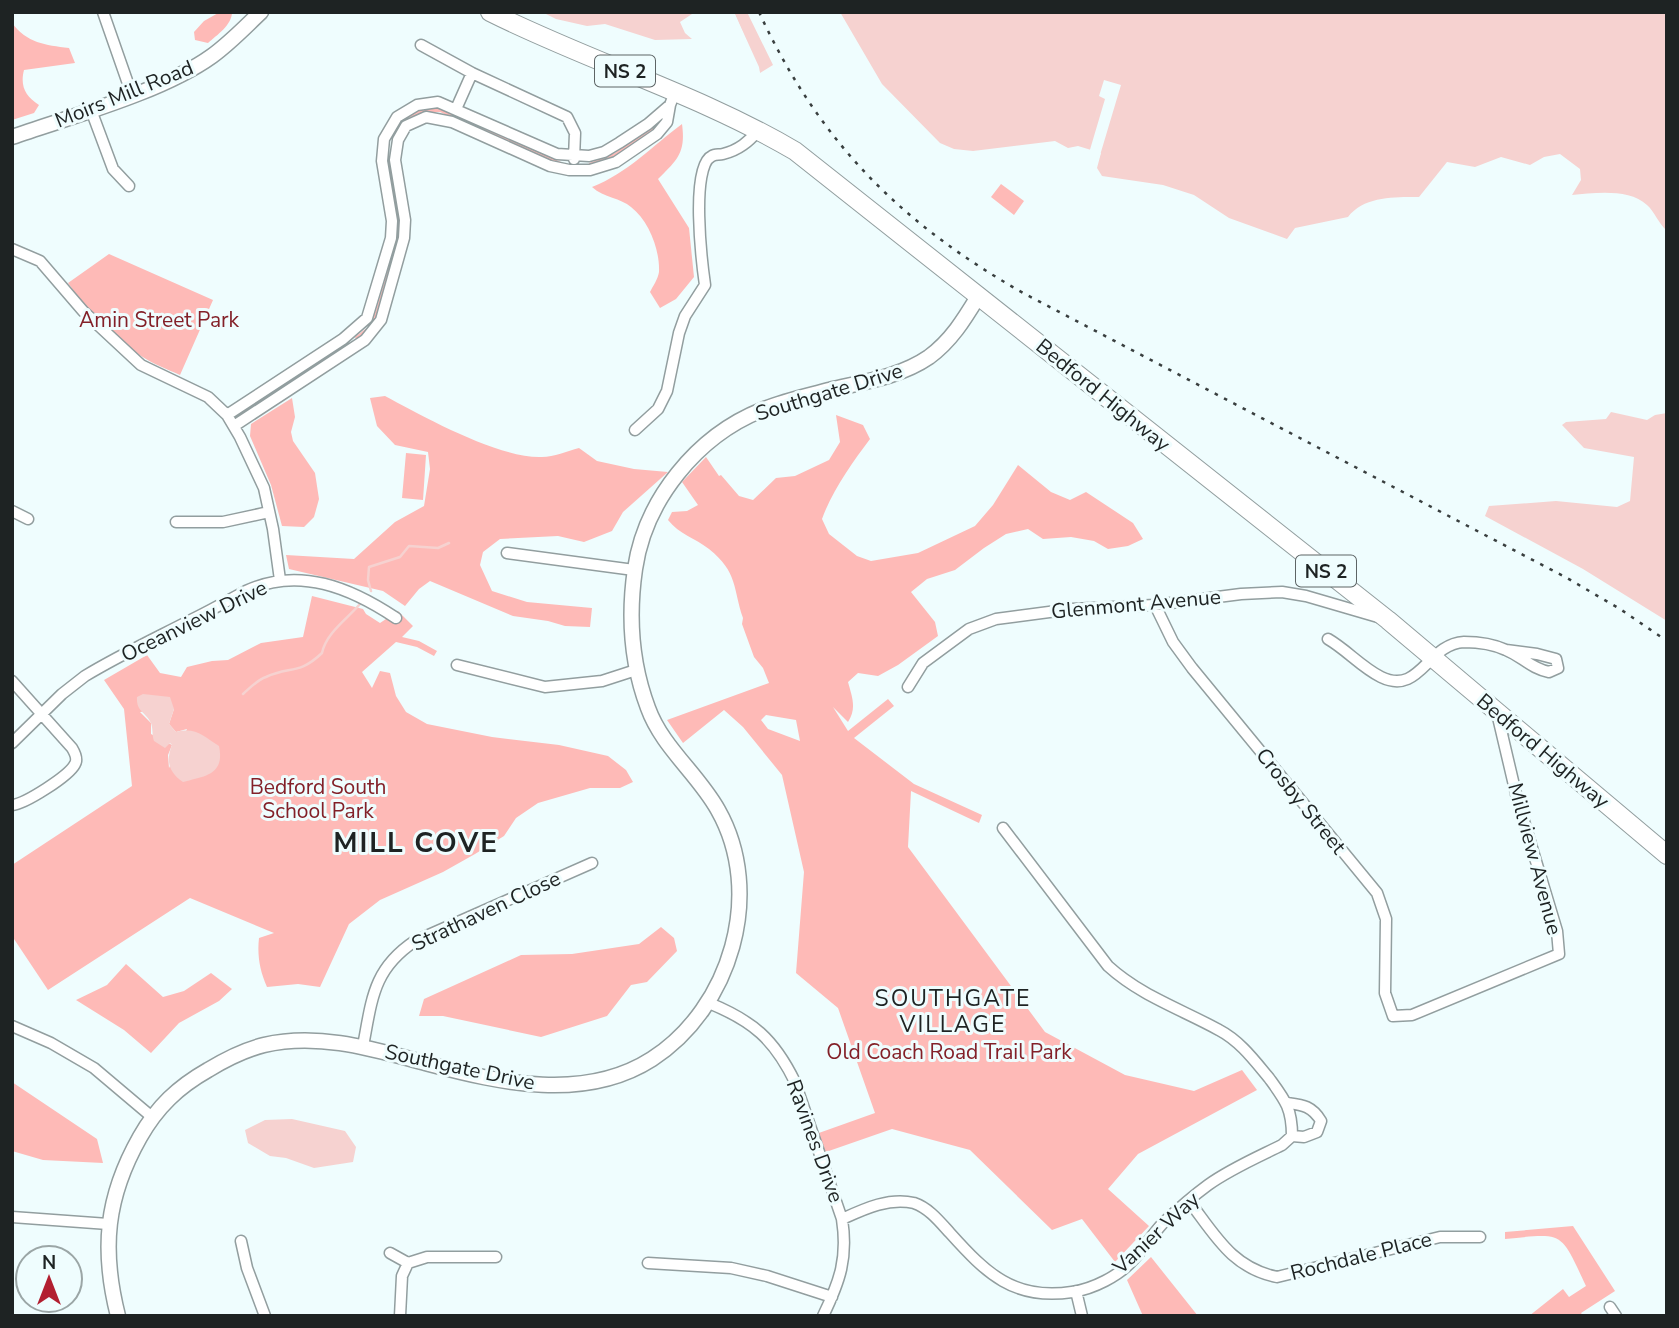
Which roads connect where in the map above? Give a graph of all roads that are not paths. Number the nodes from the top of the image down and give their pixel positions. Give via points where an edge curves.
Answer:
1 (103, 12) edge
2 (261, 12) edge
3 (490, 12) edge
4 (421, 45) dead end
5 (472, 72) junction
6 (132, 94) junction
7 (673, 99) junction
8 (456, 108) junction
9 (91, 110) junction
10 (759, 130) junction
11 (12, 137) edge
12 (575, 155) junction
13 (569, 170) junction
14 (129, 186) dead end
15 (12, 249) edge
16 (960, 282) junction
17 (979, 295) junction
18 (960, 326) junction
19 (227, 415) junction
20 (234, 426) junction
21 (635, 430) dead end
22 (12, 511) edge
23 (269, 512) junction
24 (28, 519) dead end
25 (176, 522) dead end
26 (507, 553) dead end
27 (634, 570) junction
28 (280, 580) junction
29 (1155, 605) junction
30 (396, 618) dead end
31 (1388, 620) junction
32 (1328, 639) dead end
33 (1506, 650) dead end
34 (1432, 658) junction
35 (457, 665) dead end
36 (636, 670) junction
37 (12, 681) edge
38 (908, 687) dead end
39 (1497, 713) junction
40 (41, 715) junction
41 (12, 743) edge
42 (12, 805) edge
43 (1003, 828) dead end
44 (1667, 855) edge
45 (592, 863) dead end
46 (709, 1003) junction
47 (1393, 1016) joint
48 (12, 1026) edge
49 (363, 1046) junction
50 (1287, 1103) junction
51 (152, 1117) junction
52 (1292, 1136) junction
53 (1189, 1201) junction
54 (12, 1217) edge
55 (842, 1219) junction
56 (108, 1224) junction
57 (1480, 1237) dead end
58 (241, 1241) dead end
59 (390, 1253) dead end
60 (496, 1257) dead end
61 (408, 1263) junction
62 (648, 1263) dead end
63 (1076, 1291) junction
64 (832, 1297) junction
65 (118, 1316) edge
66 (265, 1316) edge
67 (400, 1316) edge
68 (823, 1316) edge
69 (1082, 1316) edge

1 - 6 street
2 - 6 street, Moirs Mill Road via 213,55
3 - 7 main road, Bedford Highway / NS 2
4 - 5 street
5 - 8 street
5 - 12 street via 567,117 575,133
6 - 9 street, Moirs Mill Road
7 - 10 main road, Bedford Highway / NS 2
7 - 12 street via 648,124 604,152
7 - 13 street via 667,122 645,144 617,162
8 - 12 street via 557,154
8 - 19 street via 438,102 417,105 397,117 384,139 382,161 391,238 367,318 343,339
9 - 11 street, Moirs Mill Road
9 - 14 street via 113,169
10 - 16 main road, Bedford Highway / NS 2 via 795,151
10 - 21 street via 743,147 704,163 699,242 705,285 685,316 667,391 658,409
12 - 13 street
13 - 20 street via 550,166 452,122 426,117 406,126 395,160 404,238 381,320 365,340
15 - 19 street via 40,261 90,318 141,365 208,397
16 - 17 main road, Bedford Highway / NS 2
16 - 18 street via 964,305
17 - 18 street, Southgate Drive
17 - 31 main road, Bedford Highway / NS 2
18 - 27 street, Southgate Drive via 927,358 905,370 786,402 730,427 672,479 654,509
19 - 20 street
20 - 23 street via 264,488
22 - 24 street
23 - 25 street via 223,522
23 - 28 street
26 - 27 street
27 - 36 street, Southgate Drive via 631,639
28 - 30 street, Oceanview Drive via 331,585
28 - 40 street, Oceanview Drive via 248,590 99,667
29 - 31 street, Glenmont Avenue via 1282,592
29 - 38 street, Glenmont Avenue via 996,619 969,629 923,663
29 - 47 street, Crosby Street via 1192,668 1377,893 1386,919 1385,993
31 - 34 main road, Bedford Highway / NS 2
32 - 34 street via 1392,681 1410,679
33 - 34 street via 1462,642 1445,646
34 - 39 main road, Bedford Highway / NS 2
35 - 36 street via 545,687 603,681
36 - 46 street, Southgate Drive via 649,712 715,804 735,850 739,906 733,945
37 - 40 street
39 - 44 main road, Bedford Highway / NS 2
39 - 47 street, Millview Avenue via 1557,931 1559,954 1412,1015
40 - 41 street, Oceanview Drive
40 - 42 street via 72,748 76,763 28,799
43 - 50 street via 1108,966 1147,996 1221,1031 1255,1061
45 - 49 street, Strathaven Close via 398,952 374,990
46 - 49 street, Southgate Drive via 683,1035 651,1060 614,1077 570,1086 522,1084
46 - 55 street, Ravines Drive via 746,1019 785,1061
48 - 51 street via 94,1068
49 - 51 street, Southgate Drive via 312,1041 268,1044 240,1053 185,1083
50 - 52 street
50 - 52 street, Vanier Way via 1305,1105 1321,1121 1317,1132
51 - 56 street, Southgate Drive via 116,1190
52 - 53 street, Vanier Way via 1209,1184
53 - 57 street, Rochdale Place via 1231,1255 1259,1273 1277,1277 1440,1237
53 - 63 street, Vanier Way via 1115,1275
54 - 56 street
55 - 63 street, Vanier Way via 869,1206 912,1203 925,1208 976,1262 1000,1280 1041,1293
55 - 64 street, Ravines Drive via 845,1254
56 - 65 street, Southgate Drive via 108,1262
58 - 66 street
59 - 61 street
60 - 61 street via 427,1257
61 - 67 street via 402,1276
62 - 64 street via 731,1268
63 - 69 street
64 - 68 street, Ravines Drive

